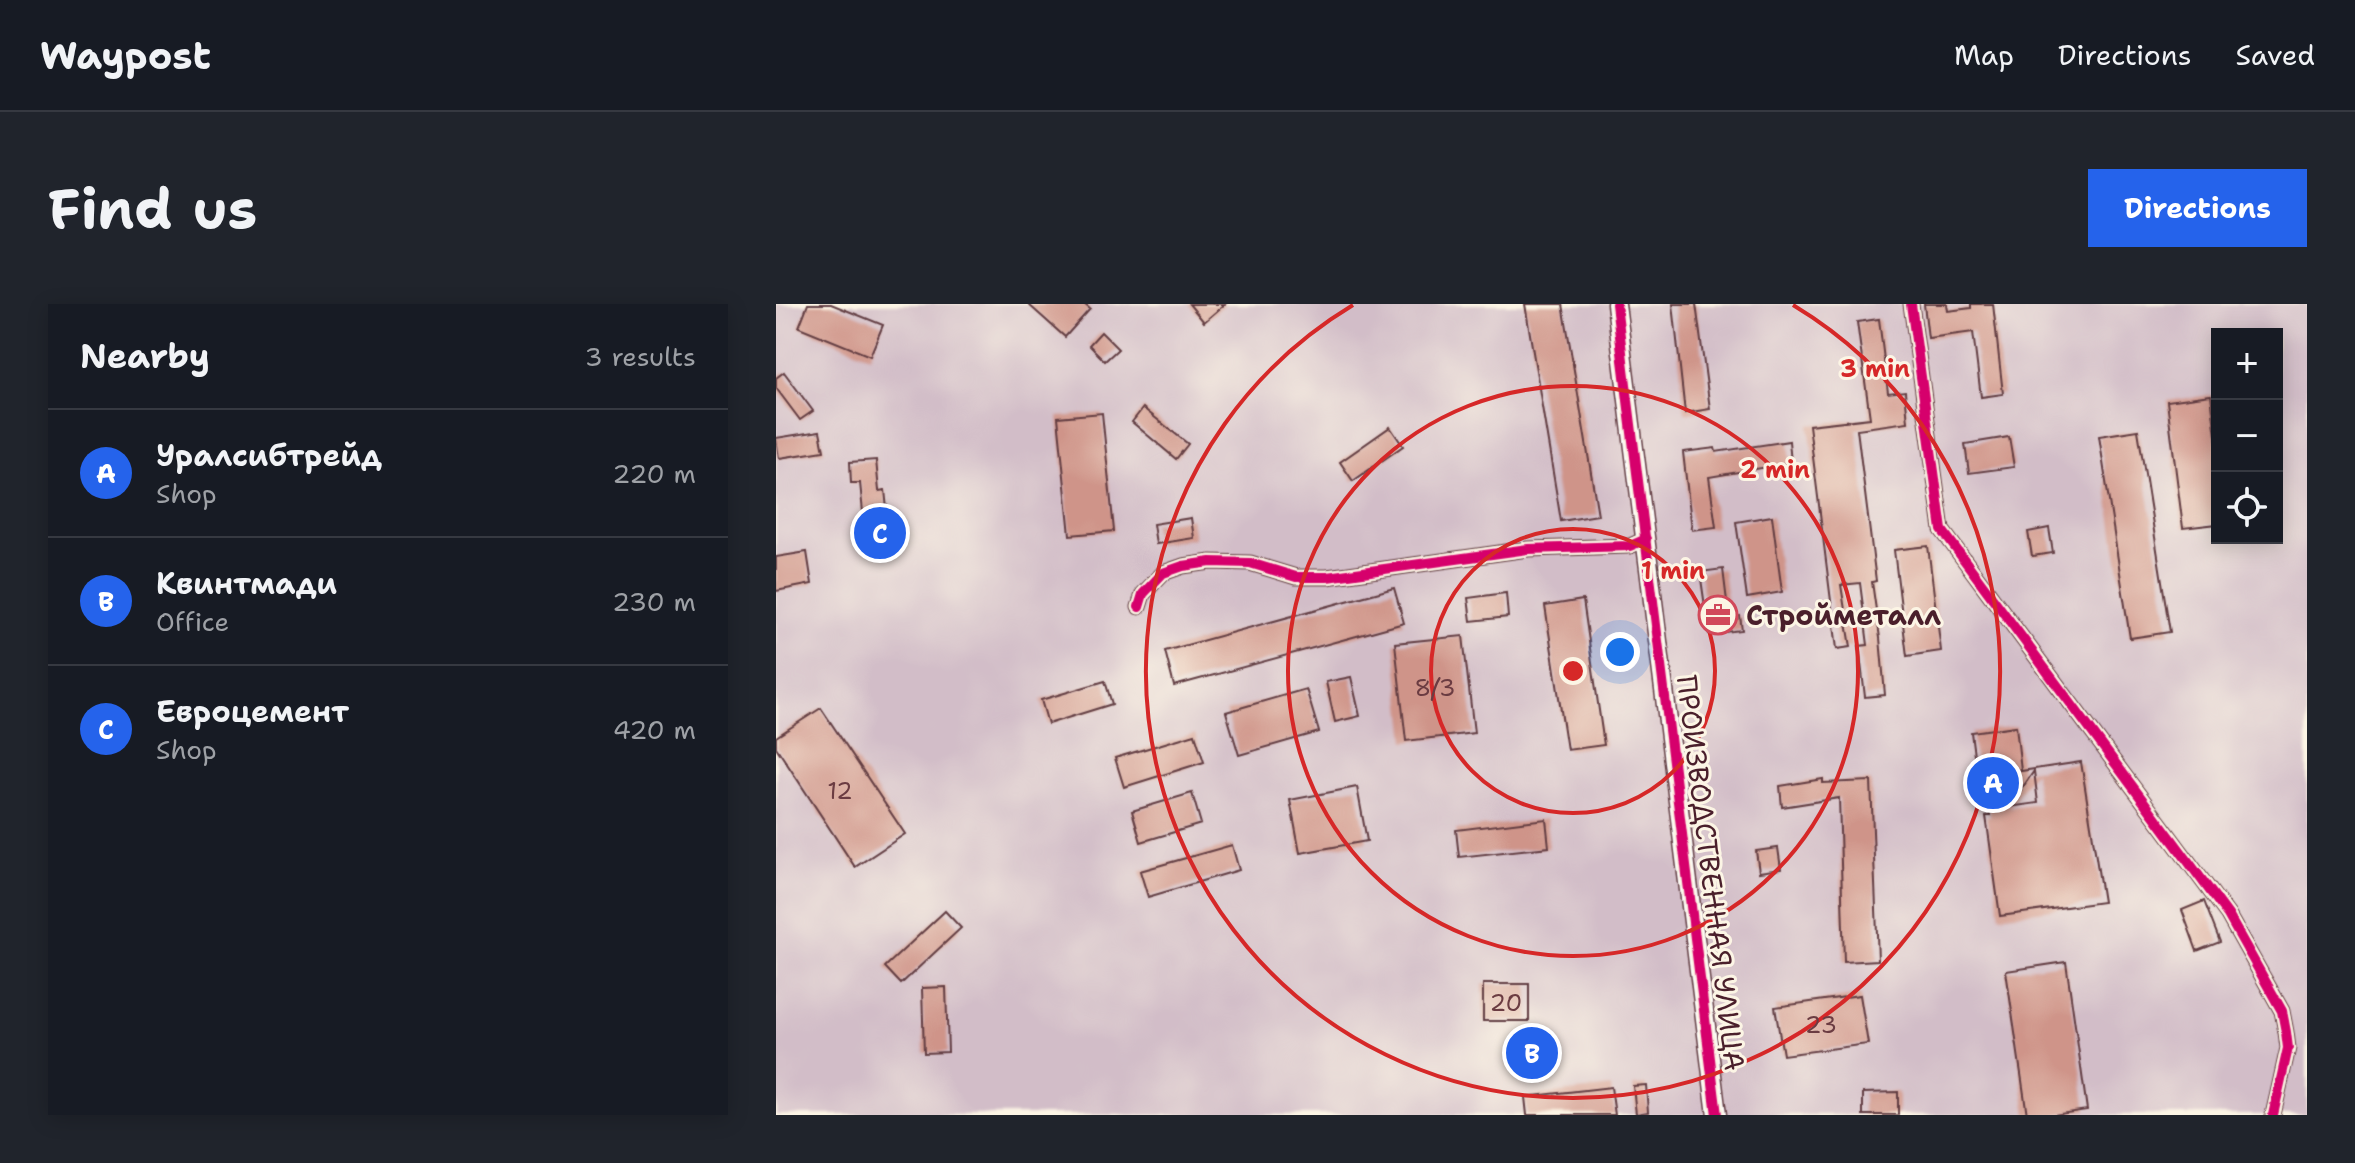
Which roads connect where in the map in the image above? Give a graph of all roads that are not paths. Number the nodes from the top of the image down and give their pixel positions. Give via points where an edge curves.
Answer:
1 (1616, 304) edge
2 (1911, 304) edge
3 (1646, 539) junction
4 (1139, 607) dead end
5 (1717, 1115) edge
6 (2273, 1115) edge

1 - 3 street, ПРОИЗВОДСТВЕННАЯ УЛИЦА
2 - 6 street via 1942,530 2228,915 2282,1011 2288,1048
3 - 4 street via 1630,546 1528,549 1327,577 1296,577 1250,563 1211,562 1163,573 1143,594
3 - 5 street, ПРОИЗВОДСТВЕННАЯ УЛИЦА

